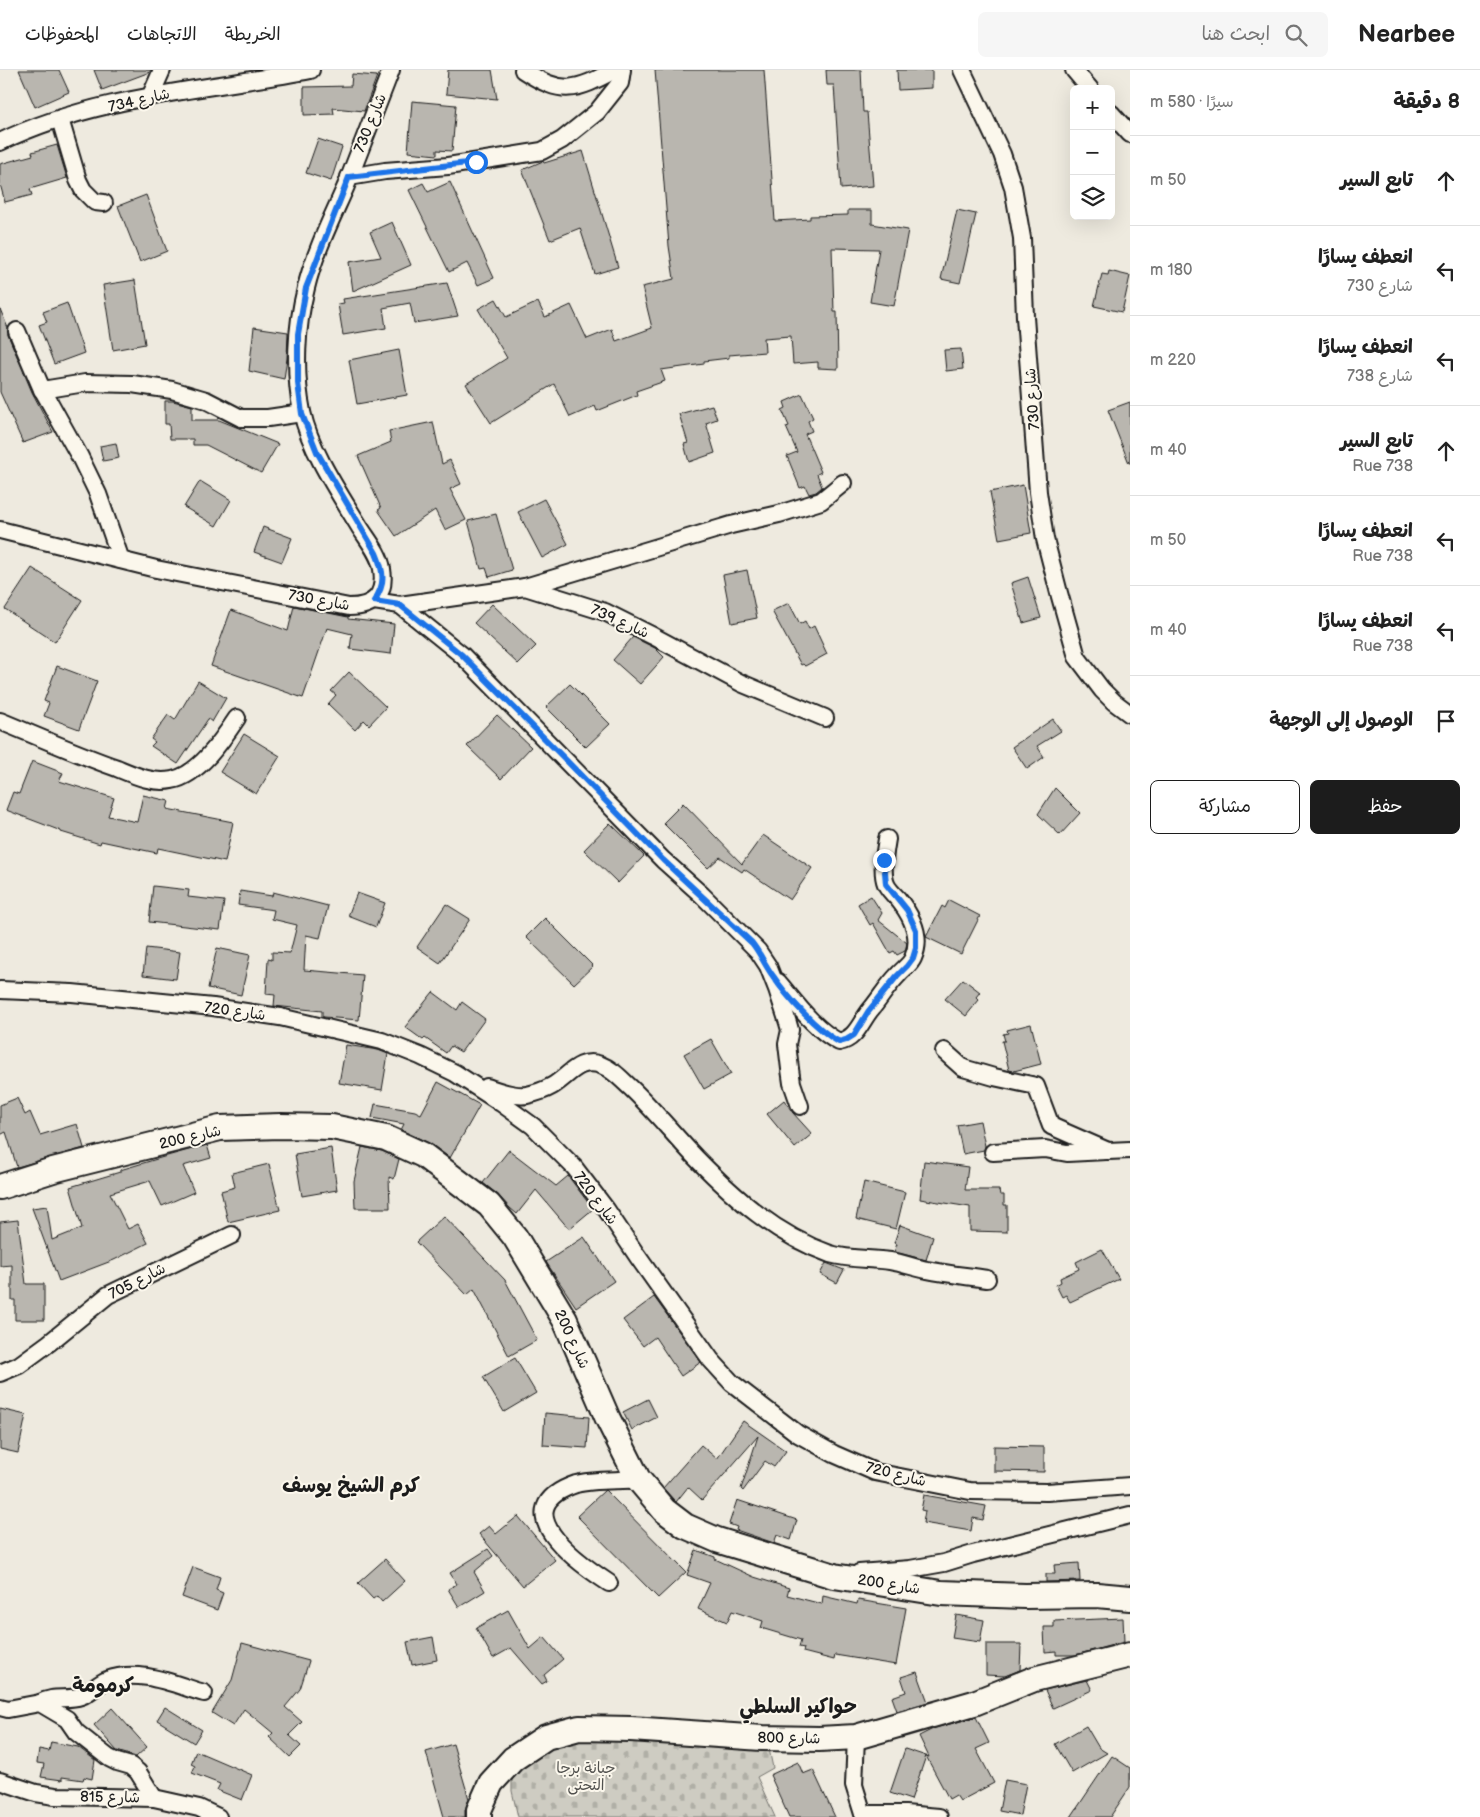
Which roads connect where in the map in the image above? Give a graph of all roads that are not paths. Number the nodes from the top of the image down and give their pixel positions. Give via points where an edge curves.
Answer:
1 (162, 70) edge
2 (311, 70) edge
3 (391, 70) edge
4 (523, 70) edge
5 (615, 70) edge
6 (622, 70) edge
7 (962, 70) edge
8 (1074, 70) edge
9 (278, 73) edge
10 (1087, 85) edge
11 (151, 95) junction
12 (1115, 117) edge
13 (60, 119) junction
14 (1130, 134) edge
15 (0, 142) edge
16 (349, 177) junction
17 (104, 203) dead end
18 (17, 331) dead end
19 (42, 390) junction
20 (302, 414) junction
21 (843, 483) dead end
22 (0, 530) edge
23 (122, 560) junction
24 (525, 588) junction
25 (374, 601) junction
26 (400, 605) junction
27 (1130, 714) edge
28 (237, 718) dead end
29 (825, 718) dead end
30 (0, 721) edge
31 (886, 839) dead end
32 (772, 975) junction
33 (0, 990) edge
34 (944, 1050) dead end
35 (455, 1073) junction
36 (800, 1106) dead end
37 (1108, 1150) junction
38 (1130, 1150) edge
39 (994, 1152) dead end
40 (0, 1188) edge
41 (232, 1235) dead end
42 (987, 1279) dead end
43 (0, 1373) edge
44 (638, 1479) junction
45 (1130, 1486) edge
46 (1130, 1515) edge
47 (834, 1576) junction
48 (609, 1583) dead end
49 (1130, 1598) edge
50 (1130, 1655) edge
51 (204, 1693) dead end
52 (40, 1704) junction
53 (0, 1707) edge
54 (856, 1736) junction
55 (0, 1781) edge
56 (154, 1798) junction
57 (863, 1816) edge
58 (218, 1817) edge
59 (479, 1817) edge
60 (939, 1817) edge

1 - 11 street
2 - 9 street, شارع 734
3 - 16 street, شارع 730
4 - 5 street via 541,82 563,88 576,88
6 - 16 street via 620,83 597,112 562,140 542,151
7 - 27 street, شارع 730 via 1002,154 1022,238 1038,492 1045,539 1059,593 1078,657 1102,690
8 - 10 street
9 - 11 street, شارع 734
11 - 13 street, شارع 734
12 - 14 street
13 - 15 street, شارع 734
13 - 17 street via 78,180 94,202
16 - 20 street, شارع 730 via 306,288 298,334
18 - 19 street
19 - 20 street via 85,384 132,384 172,390 206,400 241,418
19 - 23 street via 98,494
20 - 25 street, شارع 730 via 317,452 382,567 381,592
21 - 24 street via 821,501
22 - 23 street, شارع 730
23 - 25 street, شارع 730 via 349,607 363,607
24 - 26 street, شارع 739
24 - 29 street, شارع 739 via 605,612 741,683
25 - 26 street
26 - 32 street via 462,655 663,860 752,943
28 - 30 street via 223,740 198,766 173,780 161,781 148,780 92,760
31 - 32 street via 886,884 907,910 916,930 916,948 913,958 868,1012 854,1035 839,1042 832,1038
32 - 36 street via 790,1030 787,1044 790,1069
33 - 35 street, شارع 720 via 72,993 280,1017 382,1041
34 - 37 street via 963,1068 1036,1086 1051,1126
35 - 42 street via 505,1093 526,1095 552,1086 583,1064 600,1065 613,1071 646,1102 691,1153 743,1204 805,1243 840,1256
35 - 45 street, شارع 720 via 533,1126 574,1167 711,1360 732,1383 798,1434 876,1472 970,1491 1056,1492
37 - 38 street
37 - 39 street
40 - 44 main road, شارع 200 via 53,1170 220,1128 332,1127 393,1141 423,1155 489,1205 515,1237 565,1320
41 - 43 street, شارع 705 via 108,1294 19,1365
44 - 47 main road, شارع 200 via 664,1510 685,1526 726,1543
44 - 48 street via 577,1484 559,1492 550,1500 544,1513 551,1535 582,1565
46 - 47 street via 944,1563
47 - 49 main road, شارع 200 via 941,1592
50 - 54 main road, شارع 800 via 1034,1679 974,1703
51 - 52 street via 147,1676 121,1677 106,1680 83,1696 46,1699
52 - 53 street via 8,1709
52 - 56 street via 67,1720 76,1732 109,1758 138,1772
54 - 57 street via 854,1784
54 - 59 main road, شارع 800 via 762,1738 579,1728 546,1737 512,1759 491,1783
55 - 56 street, شارع 815 via 55,1796
56 - 58 street, شارع 815 via 199,1808
57 - 60 street via 905,1814

